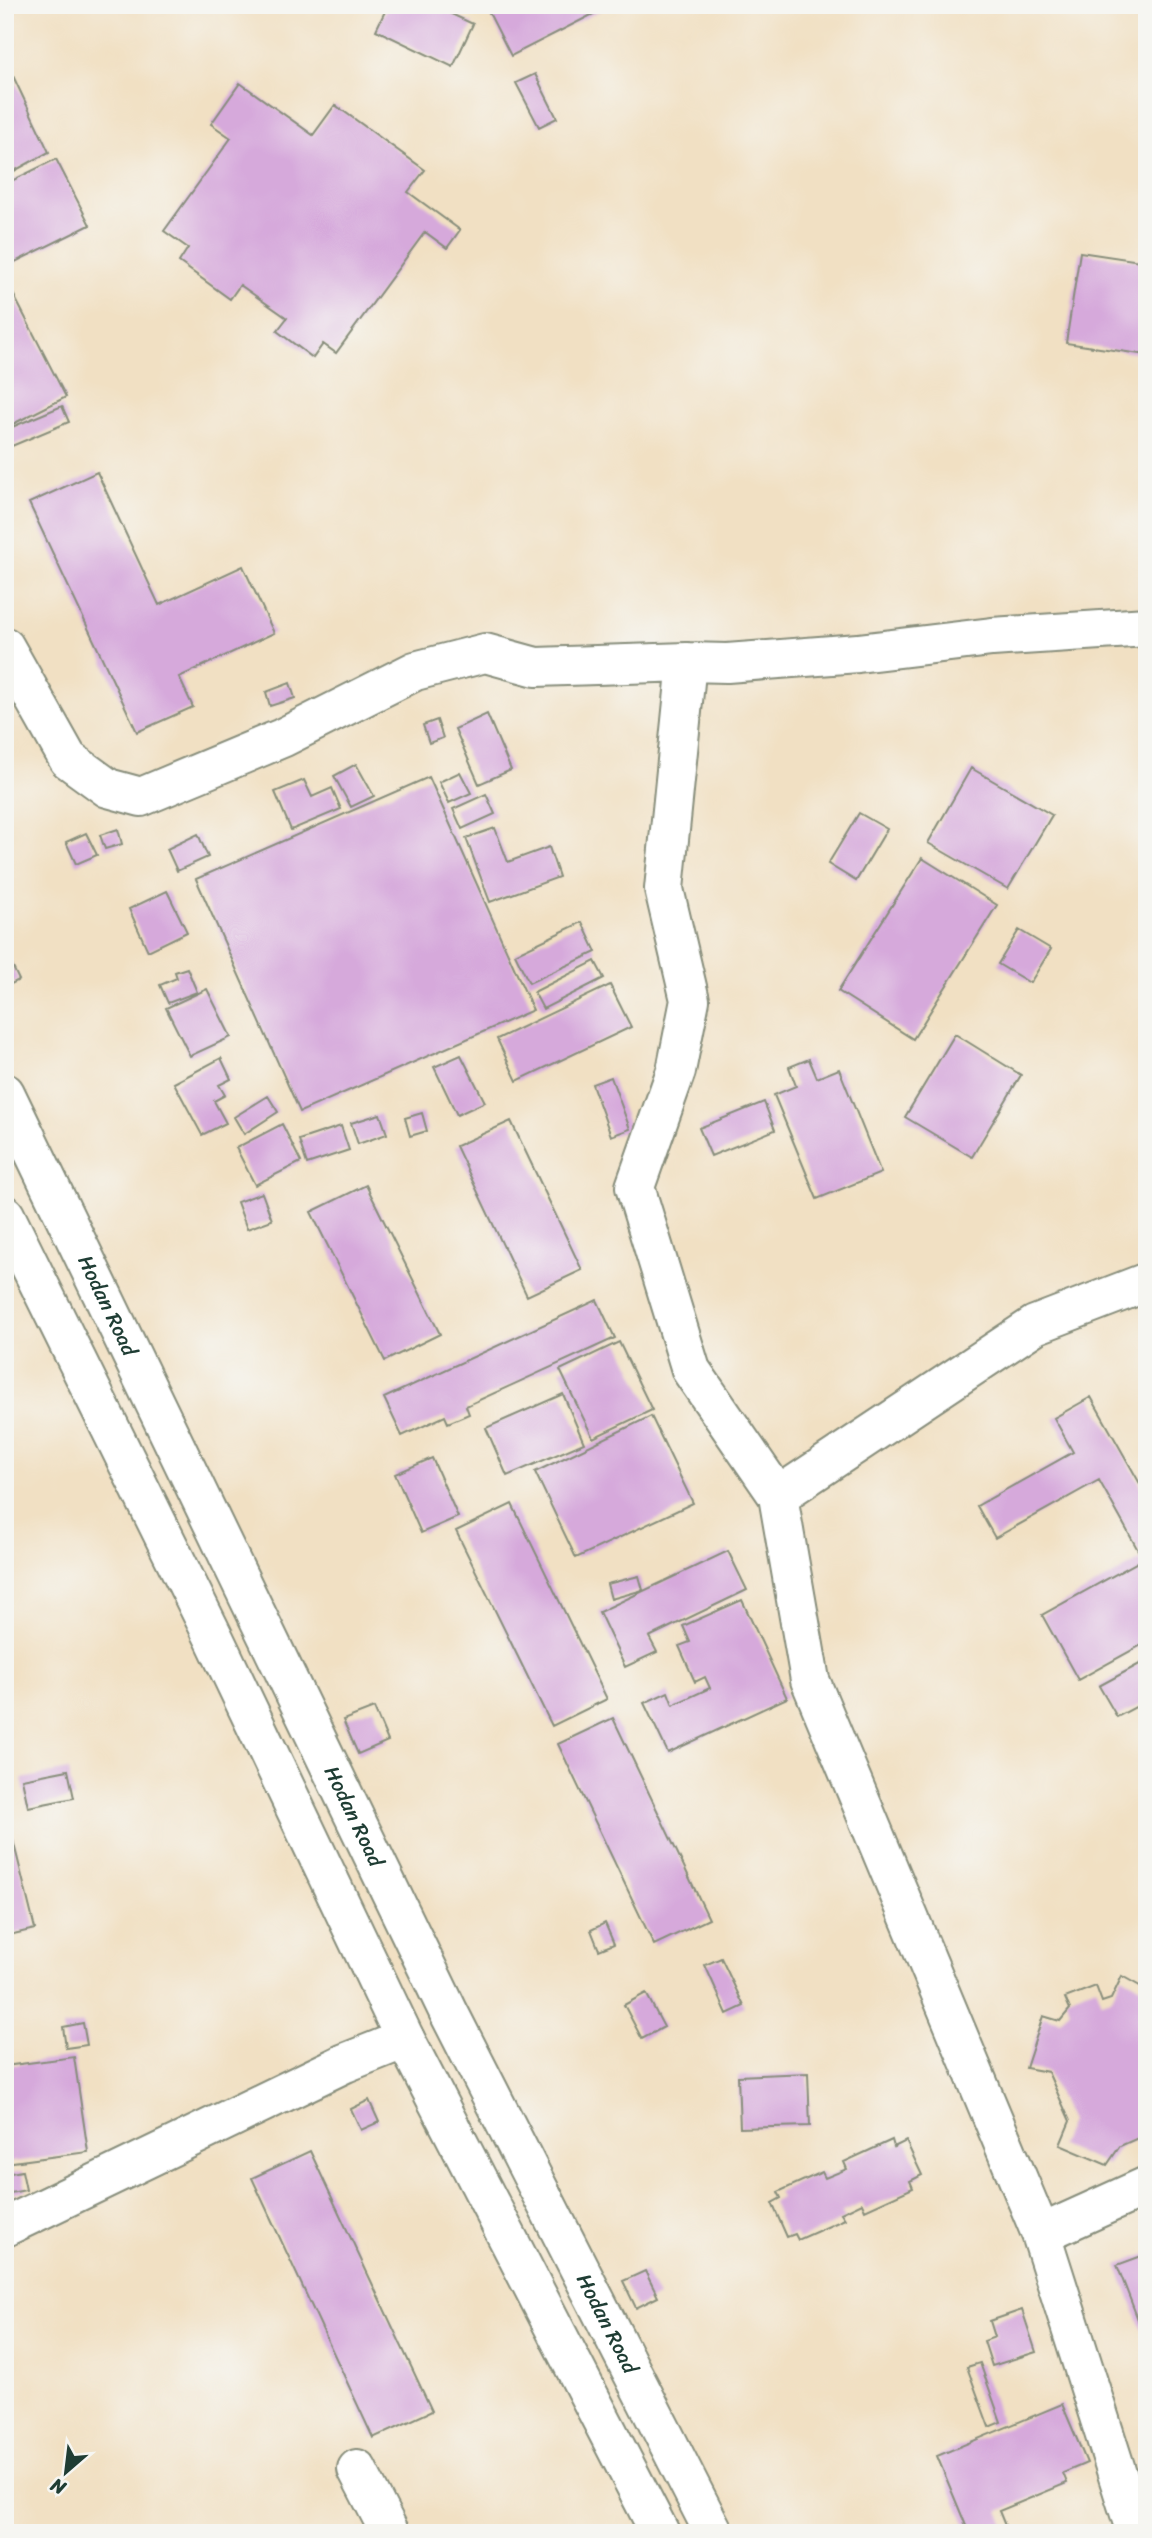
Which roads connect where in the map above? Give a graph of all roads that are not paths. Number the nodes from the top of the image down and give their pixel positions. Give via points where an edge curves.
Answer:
1 (1147, 627) edge
2 (5, 647) edge
3 (687, 662) junction
4 (5, 1093) edge
5 (5, 1215) edge
6 (1147, 1282) edge
7 (778, 1496) junction
8 (405, 2039) junction
9 (1147, 2186) edge
10 (5, 2227) edge
11 (1041, 2234) junction
12 (357, 2469) dead end
13 (390, 2533) edge
14 (660, 2533) edge
15 (715, 2533) edge
16 (1136, 2533) edge

1 - 3 main road via 727,663
2 - 3 main road via 68,759 108,788 141,797 282,738 415,671 485,653 536,667
3 - 7 main road via 664,889 690,1000 676,1071 635,1187 691,1370
4 - 15 main road, Hodan Road via 448,2011
5 - 8 main road
6 - 7 main road via 1035,1325
7 - 11 main road via 810,1680
8 - 10 main road via 345,2063
8 - 14 main road
9 - 11 main road
11 - 16 main road
12 - 13 main road

